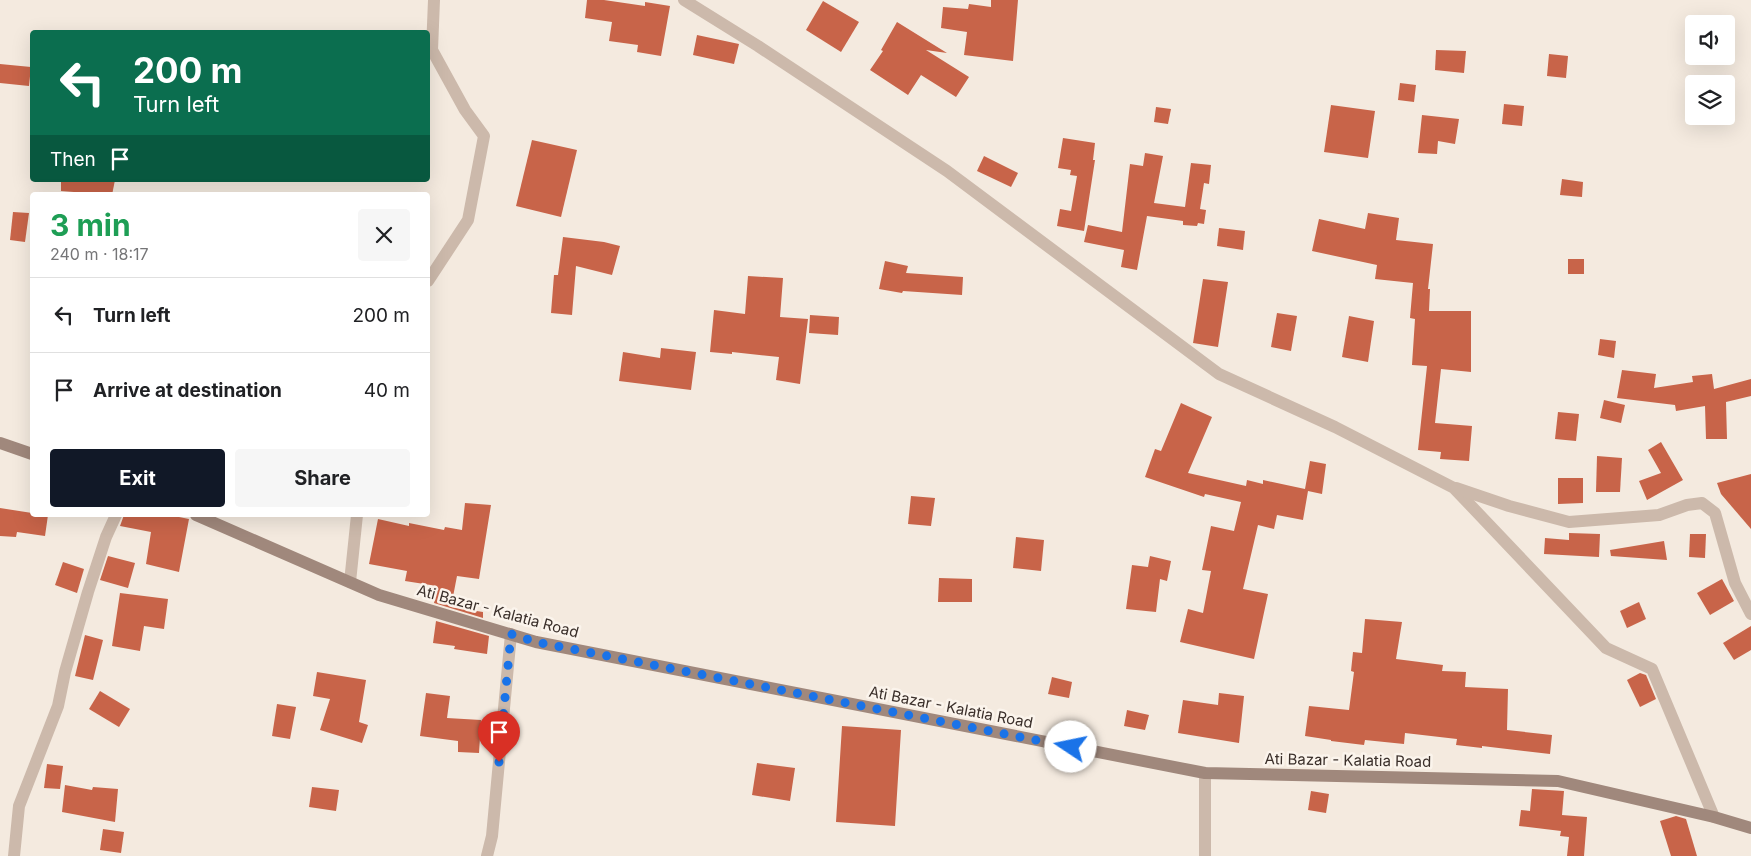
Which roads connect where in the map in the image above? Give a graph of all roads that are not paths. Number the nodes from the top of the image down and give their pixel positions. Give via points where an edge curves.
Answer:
1 (434, 0) edge
2 (684, 0) edge
3 (430, 278) edge
4 (0, 443) edge
5 (30, 453) edge
6 (1454, 488) junction
7 (115, 517) edge
8 (201, 517) edge
9 (357, 517) edge
10 (350, 582) junction
11 (1751, 614) edge
12 (511, 634) junction
13 (1205, 773) junction
14 (1714, 818) junction
15 (1751, 828) edge
16 (14, 856) edge
17 (487, 856) edge
18 (1205, 856) edge

1 - 3 street via 432,50 484,136 468,220
2 - 6 street via 946,172 1219,374 1334,427
4 - 5 main road
6 - 11 street via 1569,522 1659,515 1702,503 1715,513 1735,583
6 - 14 street via 1606,648 1652,669
7 - 16 street via 88,592 58,706 19,806
8 - 10 main road, Ati Bazar - Kalatia Road
9 - 10 street
10 - 12 main road, Ati Bazar - Kalatia Road via 379,595
12 - 13 main road, Ati Bazar - Kalatia Road via 536,642
12 - 17 street via 492,836
13 - 14 main road, Ati Bazar - Kalatia Road via 1558,781
13 - 18 street
14 - 15 main road, Ati Bazar - Kalatia Road

